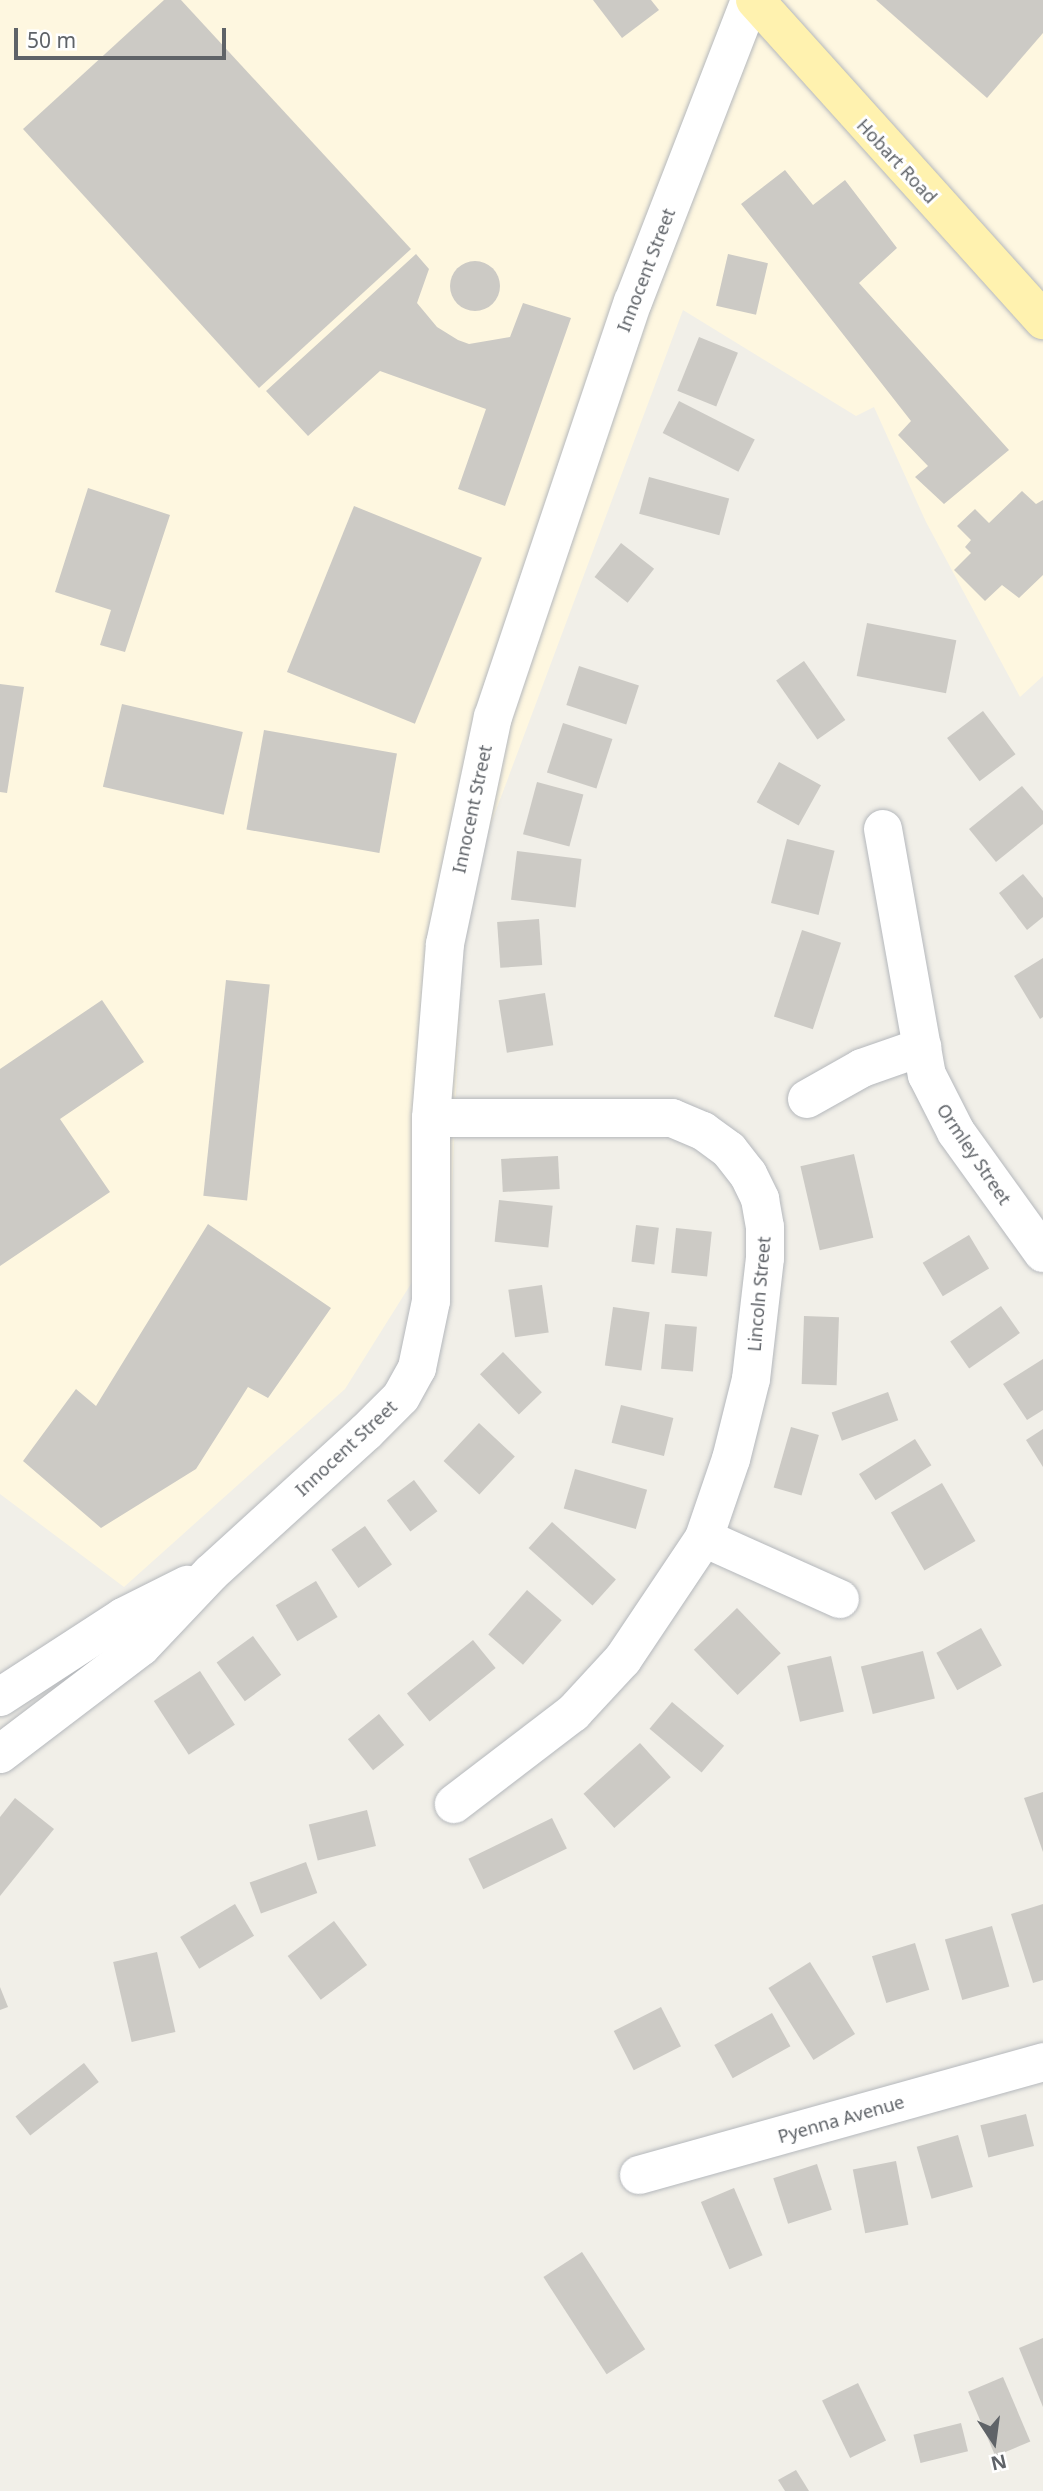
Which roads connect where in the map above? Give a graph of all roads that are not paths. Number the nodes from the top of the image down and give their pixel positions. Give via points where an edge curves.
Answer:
1 (752, 0) edge
2 (1043, 320) edge
3 (883, 829) dead end
4 (922, 1047) junction
5 (807, 1099) dead end
6 (431, 1118) junction
7 (1043, 1253) edge
8 (704, 1538) junction
9 (211, 1573) junction
10 (840, 1598) dead end
11 (0, 1698) edge
12 (0, 1754) edge
13 (454, 1804) dead end
14 (1043, 2062) edge
15 (639, 2175) dead end

1 - 2 main road, Hobart Road
1 - 6 street, Innocent Street via 633,302 493,716 445,944
3 - 4 street, Ormley Street
4 - 5 street via 862,1068
4 - 7 street, Ormley Street via 937,1103
6 - 8 street, Lincoln Street via 672,1118 721,1144 748,1174 765,1227 760,1313 751,1379
6 - 9 street, Innocent Street via 431,1301 417,1367 401,1397 366,1432
8 - 10 street
8 - 13 street, Lincoln Street via 623,1659 573,1713
9 - 11 street, Innocent Street via 123,1617
9 - 12 street, Innocent Street via 141,1647
14 - 15 street, Pyenna Avenue

